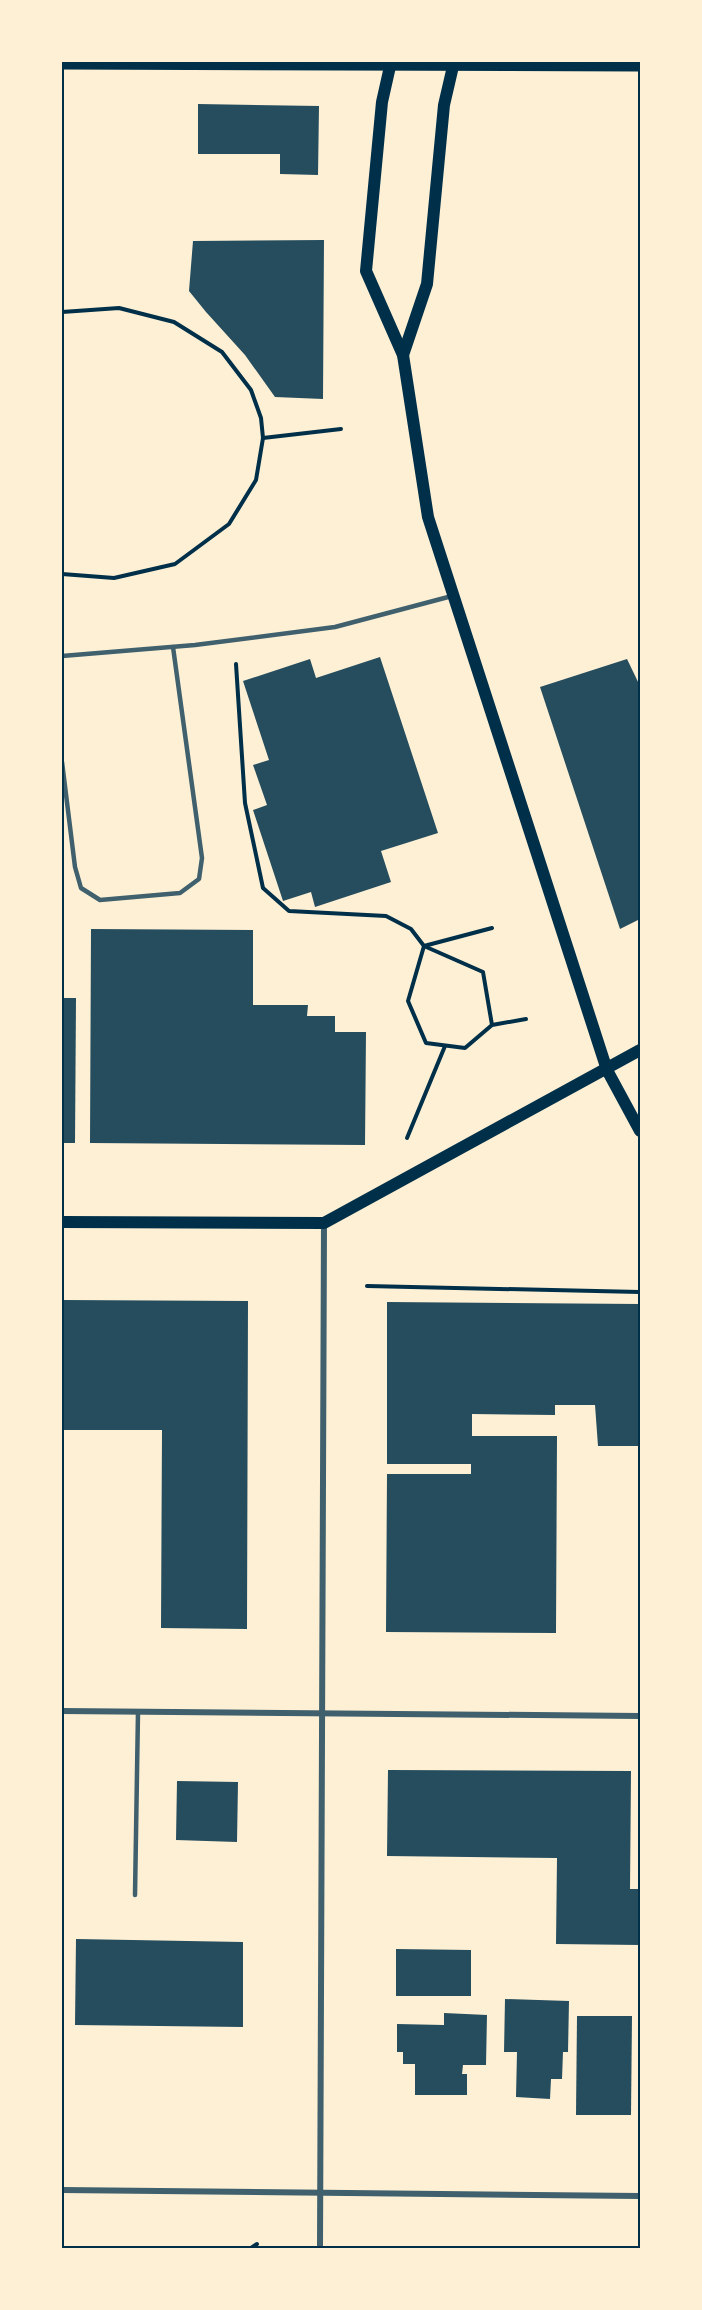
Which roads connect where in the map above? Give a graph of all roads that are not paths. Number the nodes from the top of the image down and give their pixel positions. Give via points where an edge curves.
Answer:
1 (62, 62) edge
2 (391, 62) edge
3 (454, 62) edge
4 (640, 64) edge
5 (403, 355) junction
6 (454, 596) junction
7 (173, 647) junction
8 (62, 656) edge
9 (62, 762) edge
10 (640, 1050) edge
11 (607, 1070) junction
12 (640, 1131) edge
13 (62, 1222) edge
14 (324, 1223) junction
15 (62, 1712) edge
16 (138, 1712) junction
17 (322, 1714) junction
18 (640, 1716) edge
19 (135, 1895) dead end
20 (62, 2190) edge
21 (320, 2192) junction
22 (640, 2196) edge
23 (320, 2248) edge

1 - 2 main road
2 - 3 main road
2 - 5 main road via 382,102 366,271
3 - 4 main road
3 - 5 main road via 444,105 427,284
5 - 6 main road via 428,517
6 - 7 lane via 335,627
6 - 11 main road
7 - 8 lane
7 - 9 lane via 202,858 199,879 180,893 100,900 81,888
10 - 11 main road
11 - 12 main road
11 - 14 main road
13 - 14 main road
14 - 17 street
15 - 16 street
16 - 17 street
16 - 19 lane
17 - 18 street
17 - 21 street
20 - 21 street
21 - 22 street
21 - 23 street

